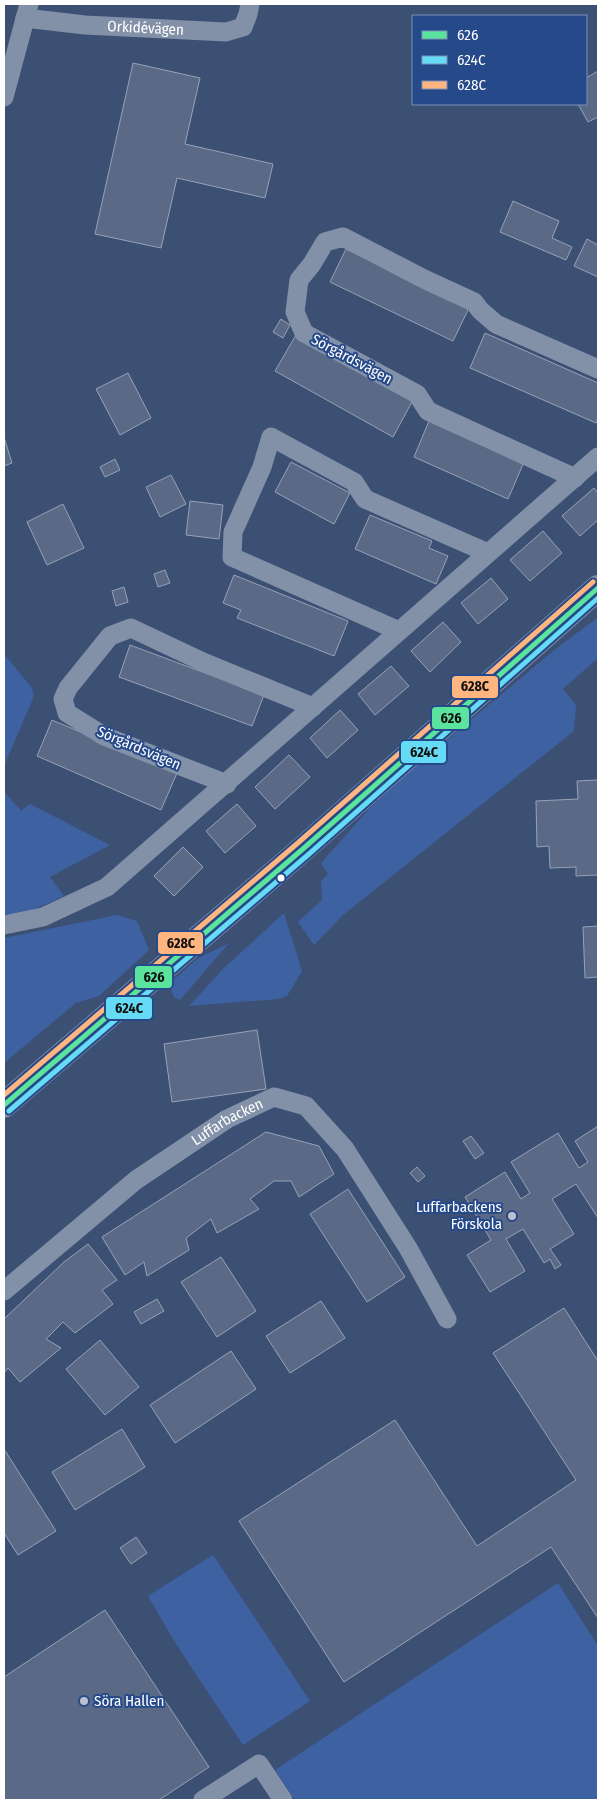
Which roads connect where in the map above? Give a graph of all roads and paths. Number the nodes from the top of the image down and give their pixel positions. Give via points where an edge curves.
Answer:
1 (250, 4) edge
2 (27, 8) edge
3 (4, 98) edge
4 (598, 369) edge
5 (598, 457) edge
6 (575, 478) junction
7 (488, 553) junction
8 (596, 590) edge
9 (399, 631) junction
10 (313, 708) junction
11 (226, 784) junction
12 (4, 925) edge
13 (4, 1105) edge
14 (4, 1291) edge
15 (447, 1319) dead end
16 (203, 1800) edge
17 (283, 1800) edge

1 - 2 street, Orkidévägen via 243,27 226,32 85,24
2 - 3 street
4 - 6 street, Sörgårdsvägen via 496,324 474,302 342,238 324,242 299,280 295,312 304,334 417,394 428,411
5 - 6 street
6 - 7 street
7 - 9 street
7 - 9 street via 365,499 354,482 271,437 262,467 233,532 232,557
8 - 13 main road via 304,848
9 - 10 street
10 - 11 street
10 - 11 street, Sörgårdsvägen via 131,628 110,636 68,688 63,699 67,713 104,736
11 - 12 street via 107,887 43,917
14 - 15 street, Luffarbacken via 136,1180 226,1119 274,1097 306,1106 345,1149 408,1248
16 - 17 street via 260,1764

